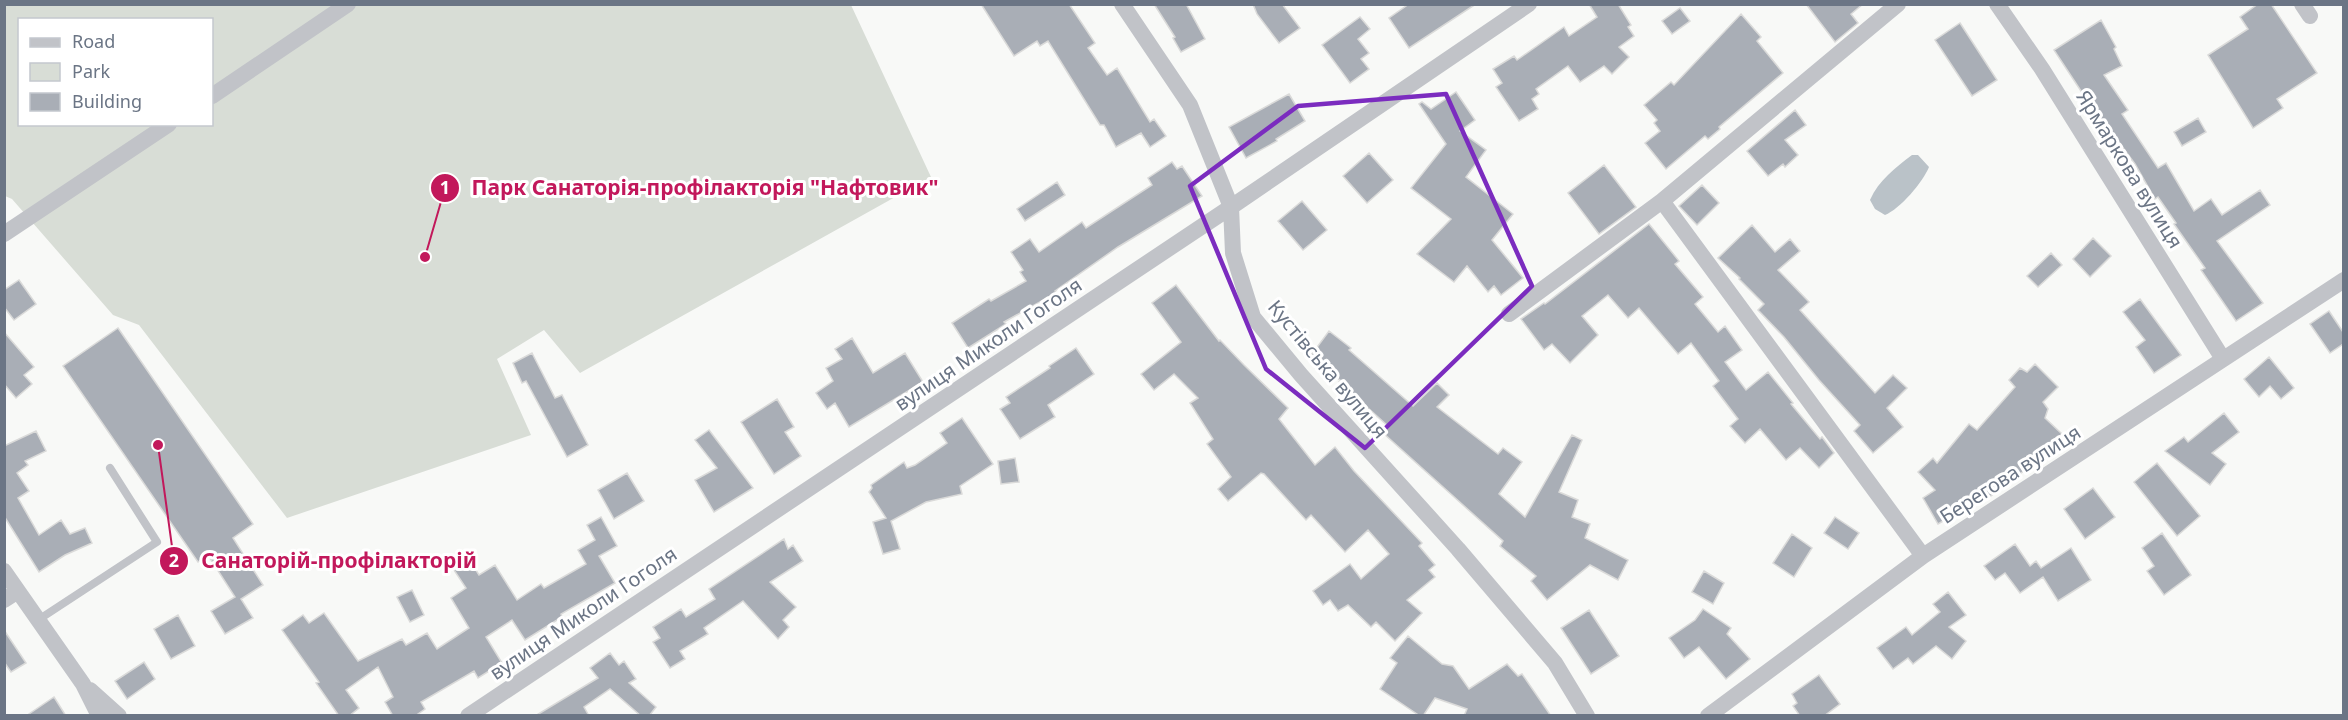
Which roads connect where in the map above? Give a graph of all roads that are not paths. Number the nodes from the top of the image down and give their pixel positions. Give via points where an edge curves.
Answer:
1 (348, 4) edge
2 (1122, 4) edge
3 (1529, 4) edge
4 (1898, 4) edge
5 (1997, 4) edge
6 (213, 95) edge
7 (165, 126) edge
8 (1662, 201) junction
9 (1231, 207) junction
10 (6, 230) edge
11 (2343, 280) edge
12 (1509, 314) dead end
13 (2223, 359) junction
14 (110, 468) dead end
15 (1923, 556) junction
16 (4, 571) edge
17 (11, 595) edge
18 (38, 621) junction
19 (83, 684) junction
20 (99, 716) edge
21 (118, 716) edge
22 (468, 716) edge
23 (1587, 716) edge
24 (1708, 716) edge

1 - 6 street
2 - 9 street, Кустівська вулиця via 1190,105
3 - 9 street, вулиця Миколи Гоголя
4 - 8 street
5 - 13 street, Ярмаркова вулиця via 2042,69
7 - 10 street
8 - 12 street
8 - 15 street
9 - 22 street, вулиця Миколи Гоголя
9 - 23 street, Кустівська вулиця via 1233,253 1252,317 1548,654
11 - 13 street, Берегова вулиця
13 - 15 street, Берегова вулиця
14 - 18 lane via 157,542
15 - 24 street, Берегова вулиця
16 - 17 street
17 - 18 street
18 - 19 street
19 - 20 street
19 - 21 street

